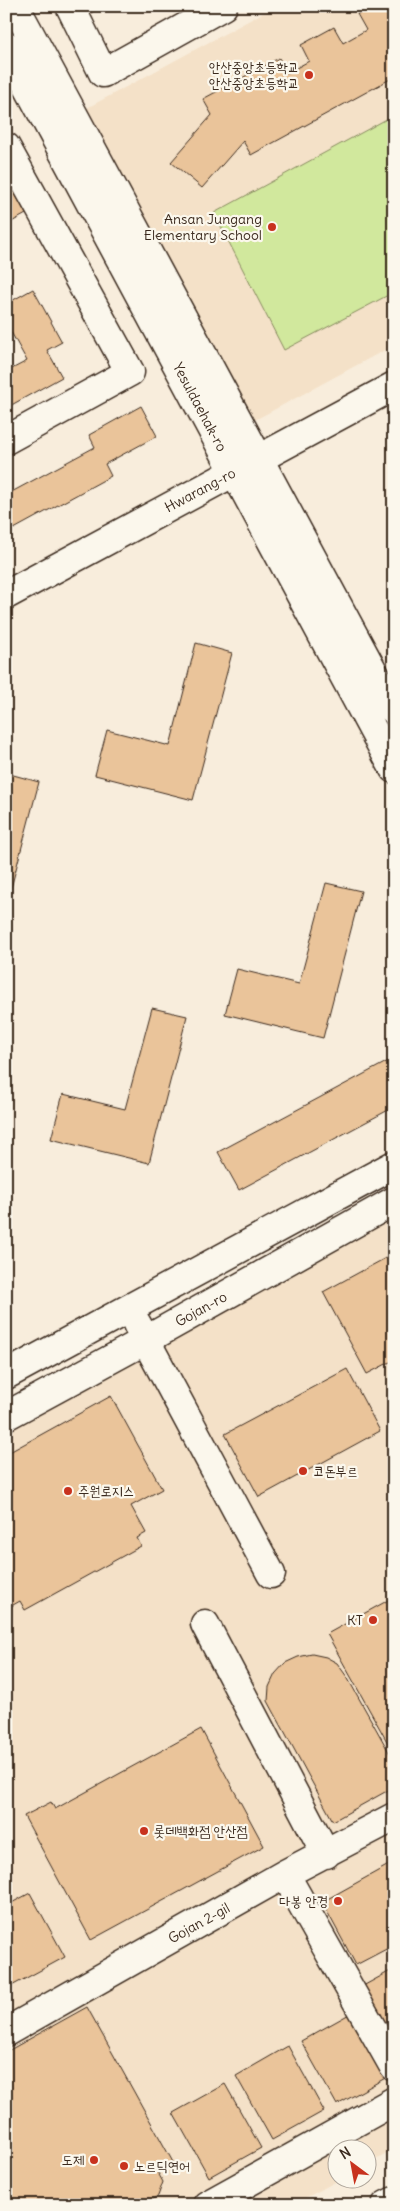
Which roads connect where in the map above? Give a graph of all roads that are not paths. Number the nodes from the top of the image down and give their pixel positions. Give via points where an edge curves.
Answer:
1 (15, 6) edge
2 (70, 6) edge
3 (223, 6) edge
4 (6, 46) edge
5 (6, 147) edge
6 (394, 386) edge
7 (6, 440) edge
8 (259, 459) junction
9 (234, 472) junction
10 (6, 595) edge
11 (394, 710) edge
12 (394, 769) edge
13 (394, 1166) edge
14 (394, 1201) edge
15 (129, 1309) junction
16 (146, 1340) junction
17 (6, 1375) edge
18 (6, 1416) edge
19 (271, 1574) dead end
20 (205, 1624) dead end
21 (394, 1817) edge
22 (326, 1854) junction
23 (285, 1874) junction
24 (6, 2032) edge
25 (394, 2067) edge
26 (394, 2101) edge
27 (394, 2202) edge
28 (207, 2205) edge
29 (386, 2205) edge

1 - 8 street, Yesuldaehak-ro
2 - 3 street via 102,73
4 - 9 street, Yesuldaehak-ro
5 - 7 street via 130,372
6 - 8 street, Hwarang-ro
8 - 9 street, Hwarang-ro
8 - 11 street, Yesuldaehak-ro
9 - 10 street, Hwarang-ro
9 - 12 street, Yesuldaehak-ro
13 - 15 street
14 - 16 street, Gojan-ro
15 - 16 street
15 - 17 street
16 - 18 street, Gojan-ro
16 - 19 street
20 - 22 street
21 - 22 street, Gojan 2-gil
22 - 23 street, Gojan 2-gil
23 - 24 street, Gojan 2-gil
23 - 25 street
26 - 28 street
27 - 29 street

